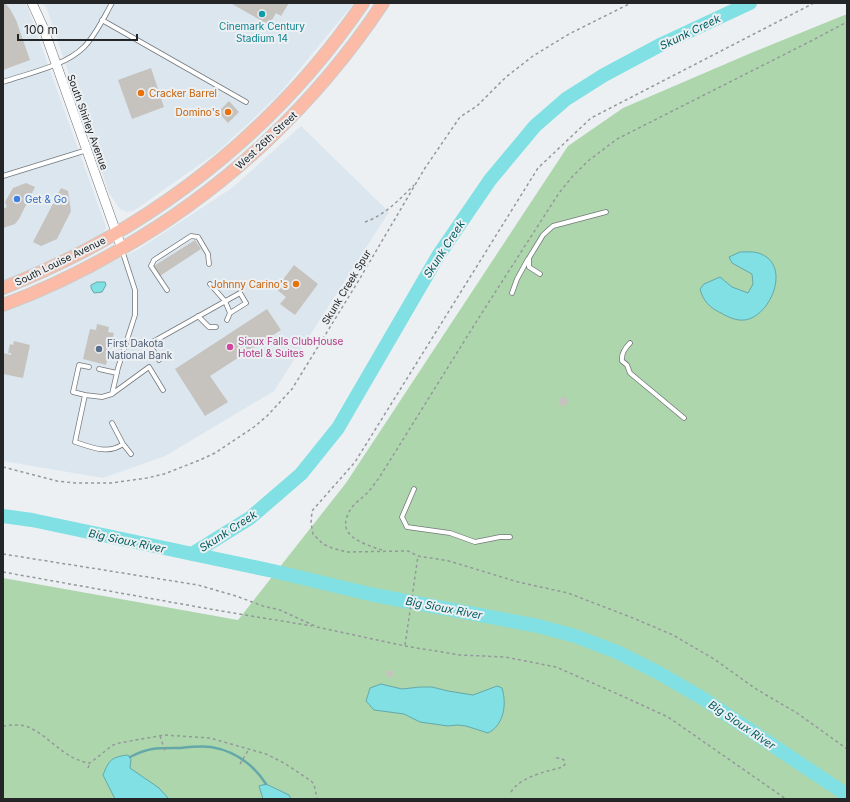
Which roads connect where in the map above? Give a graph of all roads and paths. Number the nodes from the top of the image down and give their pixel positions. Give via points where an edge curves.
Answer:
1 (32, 3) edge
2 (112, 3) edge
3 (363, 3) edge
4 (383, 3) edge
5 (631, 3) edge
6 (814, 3) edge
7 (102, 20) junction
8 (847, 22) edge
9 (56, 64) junction
10 (3, 82) edge
11 (246, 102) dead end
12 (86, 150) junction
13 (3, 176) edge
14 (417, 182) junction
15 (606, 212) dead end
16 (365, 222) dead end
17 (117, 234) junction
18 (122, 249) junction
19 (529, 258) junction
20 (209, 264) dead end
21 (540, 274) dead end
22 (210, 284) dead end
23 (3, 288) edge
24 (167, 290) dead end
25 (512, 293) dead end
26 (225, 301) junction
27 (3, 305) edge
28 (230, 313) junction
29 (198, 316) junction
30 (227, 320) dead end
31 (216, 327) dead end
32 (630, 343) dead end
33 (159, 360) dead end
34 (89, 367) dead end
35 (99, 370) dead end
36 (117, 373) junction
37 (163, 390) dead end
38 (112, 394) junction
39 (85, 395) junction
40 (684, 418) dead end
41 (112, 423) dead end
42 (123, 444) junction
43 (131, 454) dead end
44 (3, 467) edge
45 (414, 489) dead end
46 (510, 537) dead end
47 (384, 551) junction
48 (3, 554) edge
49 (418, 556) junction
50 (3, 572) edge
51 (317, 627) junction
52 (405, 646) junction
53 (3, 726) edge
54 (160, 736) junction
55 (249, 749) junction
56 (847, 749) edge
57 (165, 752) dead end
58 (553, 758) dead end
59 (90, 763) junction
60 (240, 764) dead end
61 (88, 768) dead end
62 (511, 792) dead end
63 (317, 799) edge
64 (786, 799) edge

1 - 9 street, South Shirley Avenue
2 - 7 lane
3 - 17 main road, West 26th Street via 316,65 257,129 197,180
4 - 18 main road, West 26th Street via 329,75 268,141 183,210
5 - 14 path, Skunk Creek Spur via 548,46 520,66 477,106 460,117
6 - 47 path via 591,118 538,168 355,462 312,511 313,534 323,544 347,552
7 - 9 lane via 85,46
7 - 11 lane
8 - 47 path via 617,139 572,177 546,212 379,478 354,505 348,516 346,530 354,539
9 - 10 lane
9 - 12 street, South Shirley Avenue
12 - 13 lane
12 - 17 street, South Shirley Avenue
14 - 16 path via 387,210 373,220
14 - 44 path, Skunk Creek Spur via 292,388 254,427 215,453 164,474 147,478 111,483 75,483
15 - 19 lane via 553,226 543,235
17 - 18 street, South Shirley Avenue
17 - 23 main road, South Louise Avenue
18 - 27 main road, South Louise Avenue via 68,278
18 - 36 lane via 136,300 133,321
19 - 21 lane via 529,267
19 - 25 lane
20 - 24 lane via 208,254 198,237 191,236 154,260 151,266
22 - 26 lane
26 - 28 lane
26 - 28 lane via 240,293 246,303
26 - 29 lane
28 - 30 lane
29 - 31 lane via 209,327
29 - 33 lane via 149,344
32 - 40 lane via 621,357 630,373
34 - 39 lane via 79,365 73,392
35 - 36 lane
36 - 38 lane
37 - 38 lane via 149,367
38 - 39 lane
39 - 42 lane via 75,442 108,450
41 - 42 lane
42 - 43 lane
45 - 46 lane via 402,517 408,527 450,533 475,542
47 - 49 path via 408,551
48 - 51 path via 198,585 280,610
49 - 52 path
49 - 56 path via 448,561 518,582 568,593 673,635 797,713
50 - 51 path
51 - 52 path
52 - 64 path via 460,655 504,657 556,667 668,717
53 - 59 path via 28,727 60,750
54 - 55 path via 210,738
54 - 57 path
54 - 59 path via 113,745
55 - 60 path
55 - 63 path via 274,757 311,780
58 - 62 path via 564,760 563,767 524,780 515,785
59 - 61 path

